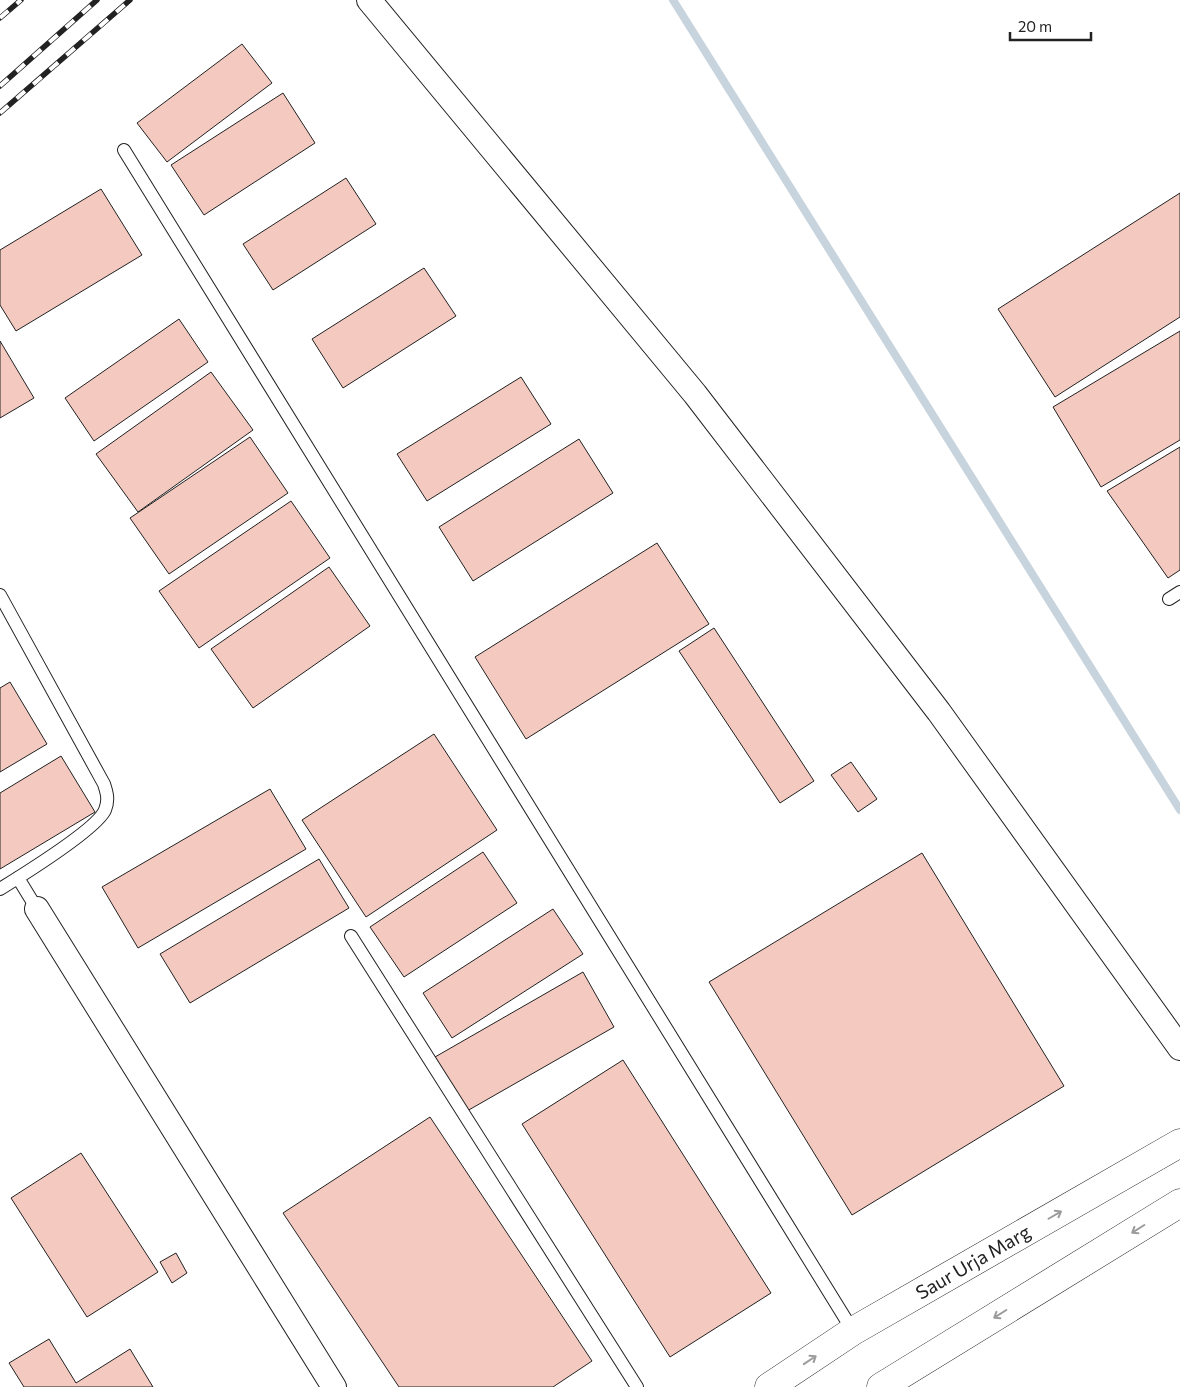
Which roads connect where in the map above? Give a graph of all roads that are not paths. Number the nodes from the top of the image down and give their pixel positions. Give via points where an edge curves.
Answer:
1 (369, 0) edge
2 (124, 150) dead end
3 (1180, 592) edge
4 (0, 595) edge
5 (1169, 599) dead end
6 (18, 878) junction
7 (0, 889) edge
8 (37, 909) joint
9 (351, 936) dead end
10 (1180, 1048) edge
11 (1180, 1143) edge
12 (1180, 1203) edge
13 (853, 1331) junction
14 (334, 1387) edge
15 (637, 1387) edge
16 (769, 1387) edge
17 (881, 1387) edge

1 - 10 street via 694,394 939,712
2 - 13 lane
3 - 5 lane
4 - 6 lane via 104,784 108,798 105,812 92,827
6 - 7 lane
6 - 8 lane
8 - 14 street
9 - 15 lane
13 -> 11 street, Saur Urja Marg
12 -> 17 street
16 -> 13 street, Saur Urja Marg

